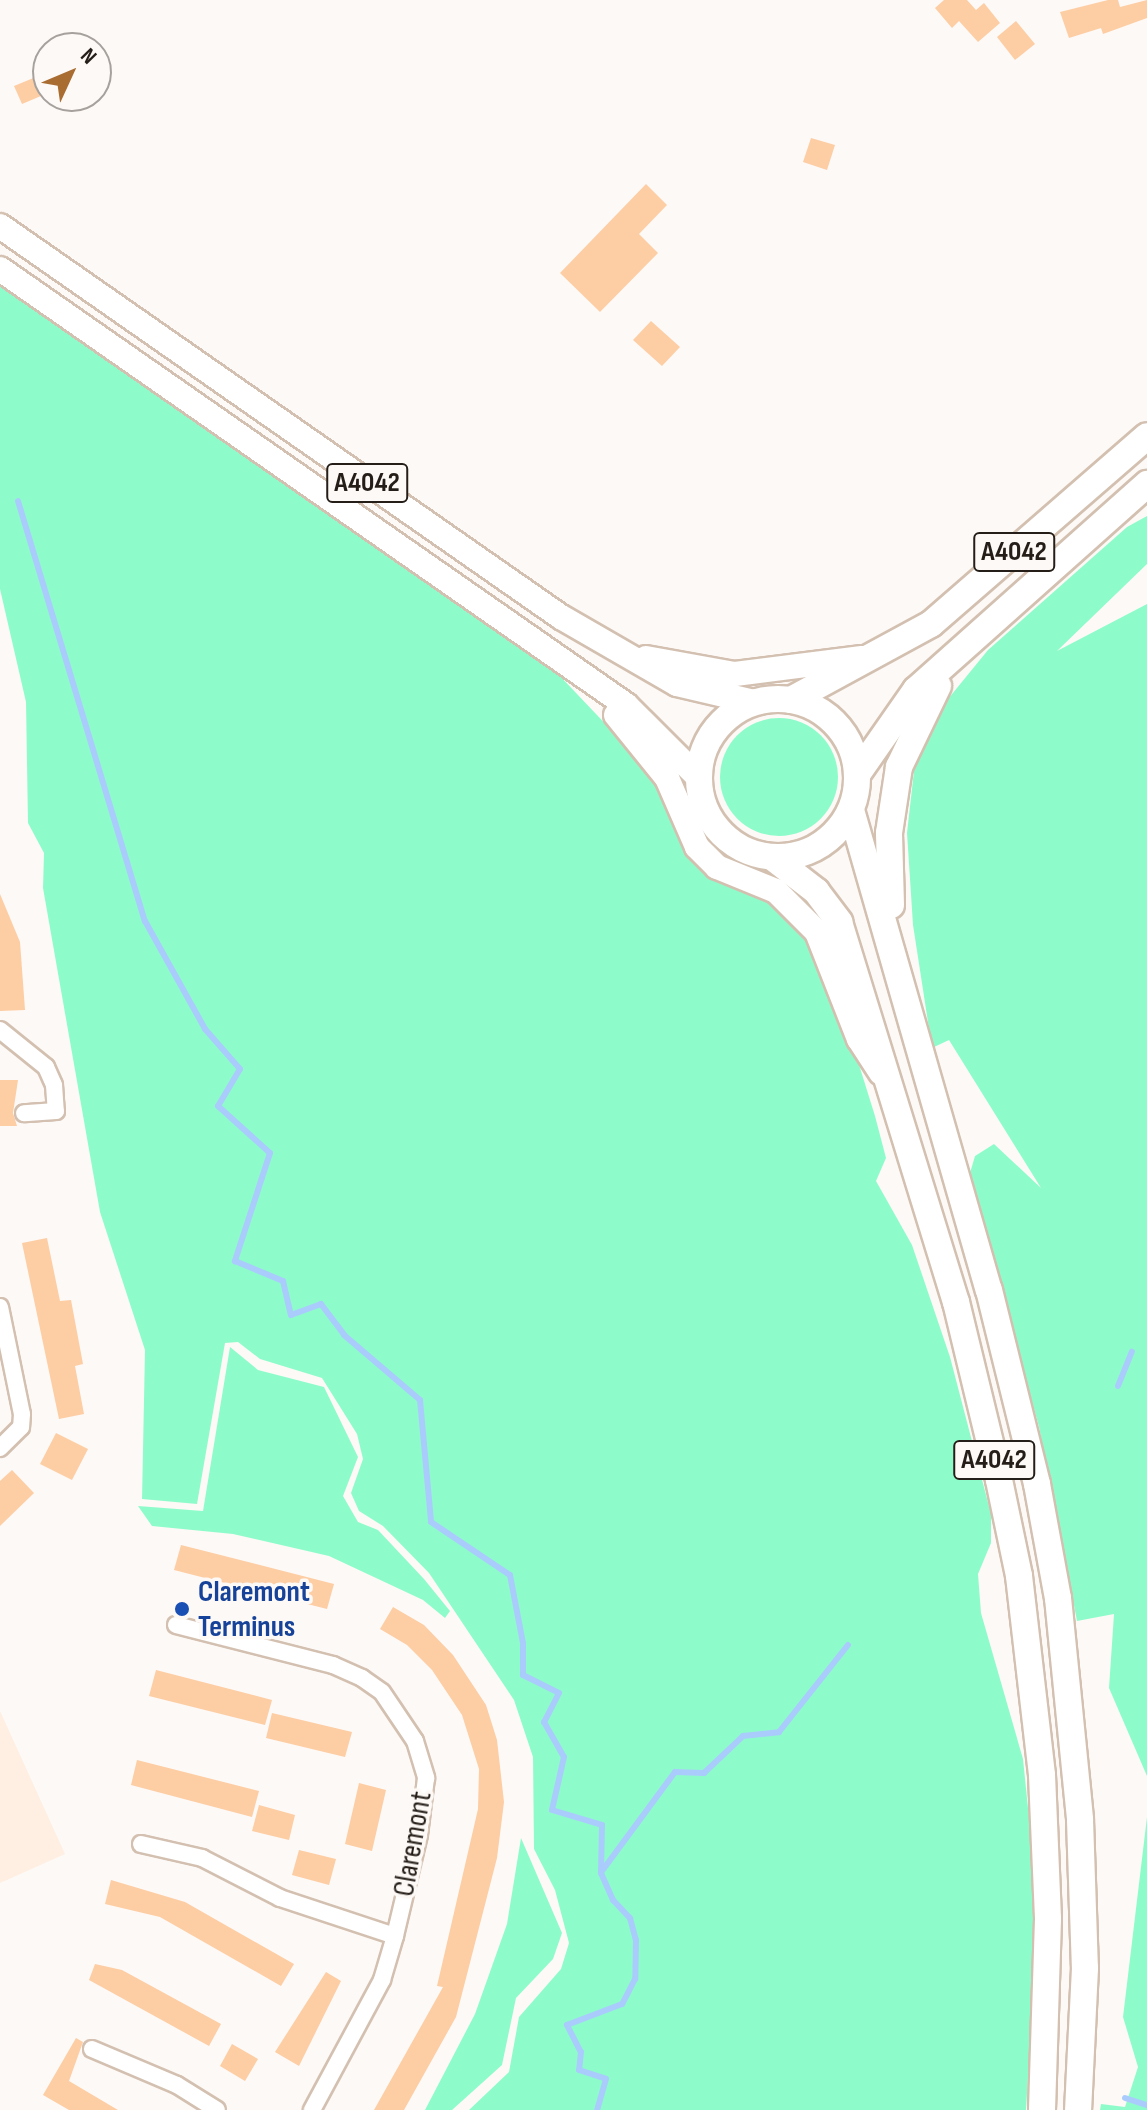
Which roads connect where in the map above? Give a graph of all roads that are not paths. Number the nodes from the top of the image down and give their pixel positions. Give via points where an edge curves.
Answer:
1 (0, 226) edge
2 (0, 269) edge
3 (1147, 436) edge
4 (1147, 484) edge
5 (965, 643) junction
6 (620, 653) junction
7 (872, 656) junction
8 (559, 662) junction
9 (791, 700) junction
10 (754, 702) junction
11 (858, 773) junction
12 (699, 778) junction
13 (851, 810) junction
14 (772, 857) junction
15 (893, 956) junction
16 (0, 1030) edge
17 (889, 1086) junction
18 (24, 1113) dead end
19 (0, 1307) edge
20 (0, 1448) edge
21 (176, 1625) dead end
22 (141, 1844) dead end
23 (395, 1936) junction
24 (92, 2049) dead end
25 (217, 2110) edge
26 (312, 2110) edge
27 (1042, 2110) edge
28 (1078, 2110) edge

1 - 6 main road, A4042
2 - 8 main road, A4042
3 - 7 highway, A4042 via 931,624
4 - 5 highway, A4042
5 - 11 highway, A4042 via 916,690
5 - 15 highway, A4042 via 921,711 899,767 889,833
6 - 7 main road via 735,674 806,669
6 - 10 main road, A4042 via 677,684
7 - 9 highway, A4042
8 - 12 main road, A4042 via 626,705
8 - 17 main road via 621,720 667,778 697,847 717,867 776,891 817,932 859,1039
9 - 10 highway
9 - 11 highway via 816,708 837,725 852,747
10 - 12 highway via 714,731
11 - 13 highway
12 - 14 highway via 702,802 729,840
13 - 14 highway via 819,846
13 - 15 highway, A4042
14 - 17 highway, A4042 via 816,891 839,922
15 - 28 highway, A4042 via 989,1290 1037,1484 1058,1598 1080,1820 1085,1968
16 - 18 street via 46,1067 54,1085 56,1111
17 - 27 highway, A4042 via 967,1344 1019,1576 1044,1814 1048,1919
19 - 20 street via 22,1414 21,1427
21 - 23 street, Claremont via 333,1665 382,1692 397,1710 415,1741 426,1778 419,1835
22 - 23 street, Claremont via 202,1858 280,1898
23 - 26 street, Claremont via 382,1980
24 - 25 street via 177,2085

